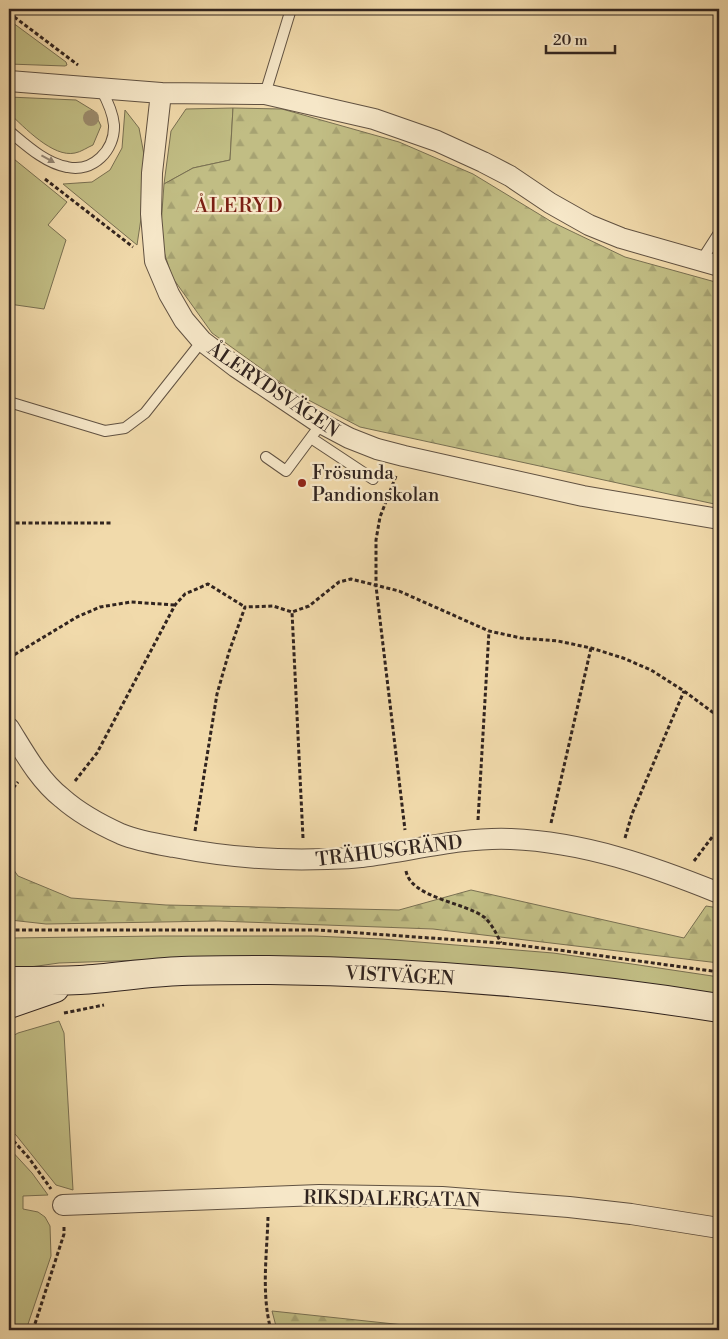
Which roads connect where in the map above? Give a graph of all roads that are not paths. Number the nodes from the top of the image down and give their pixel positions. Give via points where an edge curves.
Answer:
1 (291, 9) edge
2 (9, 82) edge
3 (101, 89) junction
4 (161, 93) junction
5 (265, 94) junction
6 (9, 131) edge
7 (719, 233) edge
8 (710, 264) edge
9 (202, 341) junction
10 (9, 402) edge
11 (316, 431) junction
12 (266, 458) dead end
13 (373, 479) dead end
14 (719, 519) edge
15 (9, 728) edge
16 (719, 893) edge
17 (80, 980) junction
18 (9, 981) edge
19 (9, 1004) edge
20 (719, 1008) edge
21 (63, 1205) road end
22 (719, 1228) edge

1 - 5 lane
2 - 3 street
3 - 4 street
6 -> 3 lane via 53,162 68,168 83,168 105,154 112,141 111,110
4 - 5 street
4 - 9 street, ÅLERYDSVÄGEN via 152,173 155,261 180,314
5 - 8 street via 374,119 429,138 510,176 589,225 621,238
7 - 8 lane
9 - 10 lane via 145,413 125,428 105,431
9 - 11 street, ÅLERYDSVÄGEN
11 - 12 lane via 286,471
11 - 13 lane
11 - 14 street, ÅLERYDSVÄGEN via 404,456 583,496
15 - 16 street, TRÄHUSGRÄND via 34,768 62,798 89,817 123,834 154,843 227,856 304,860 361,857 476,839 512,839 582,848 619,857
17 - 18 main road, VISTVÄGEN
17 - 19 main road, VISTVÄGEN
17 - 20 main road, VISTVÄGEN via 181,971 358,973 556,986
21 - 22 street, RIKSDALERGATAN via 269,1196 389,1196 578,1208

